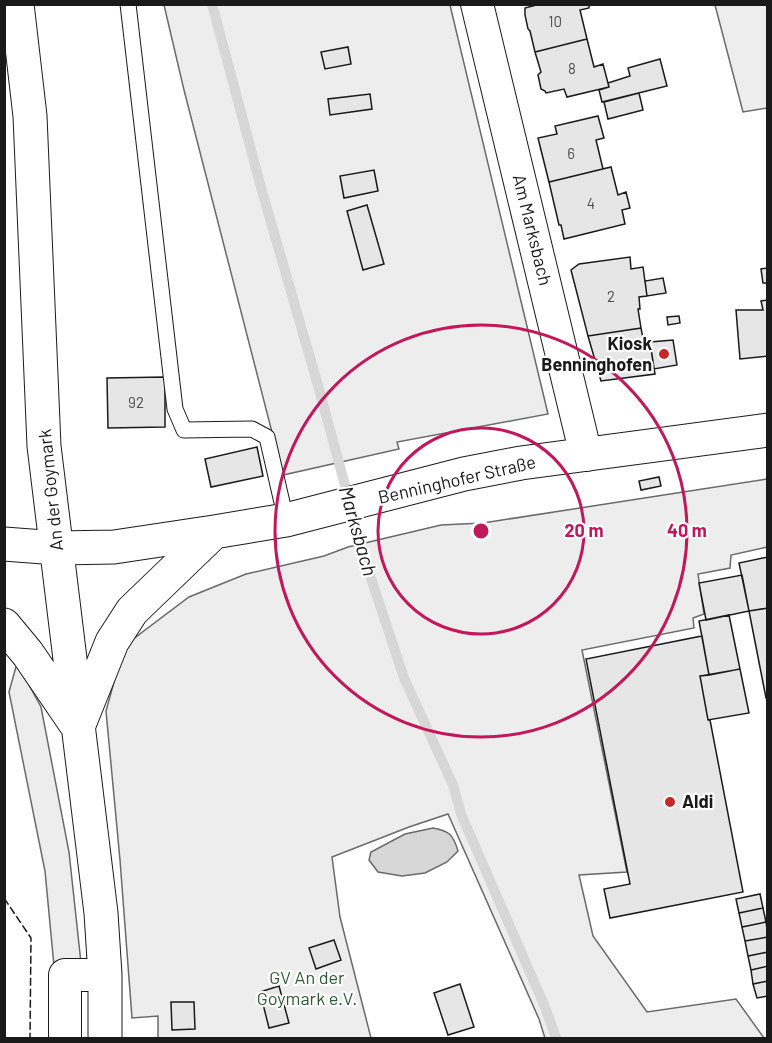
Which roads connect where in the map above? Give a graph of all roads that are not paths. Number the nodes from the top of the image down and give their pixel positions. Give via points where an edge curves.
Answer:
1 (17, 4) edge
2 (128, 4) edge
3 (477, 4) edge
4 (768, 430) edge
5 (586, 455) junction
6 (286, 520) junction
7 (214, 532) junction
8 (4, 544) edge
9 (57, 548) junction
10 (4, 625) edge
11 (78, 727) junction
12 (105, 975) junction
13 (65, 1038) edge
14 (105, 1038) edge

1 - 9 main road, An der Goymark via 30,116 44,446
2 - 6 lane via 175,409 184,430 252,429 267,437
3 - 5 street, Am Marksbach
4 - 5 main road, Benninghofer Straße
5 - 6 main road, Benninghofer Straße via 464,474
6 - 7 main road, Benninghofer Straße
7 - 9 main road, Benninghofer Straße via 114,547
7 - 11 main road via 132,611 112,642
8 - 9 main road, Benninghofer Straße
9 - 11 main road, An der Goymark
10 - 11 main road
11 - 12 main road, An der Goymark
12 - 13 street via 65,975
12 - 14 main road, An der Goymark

